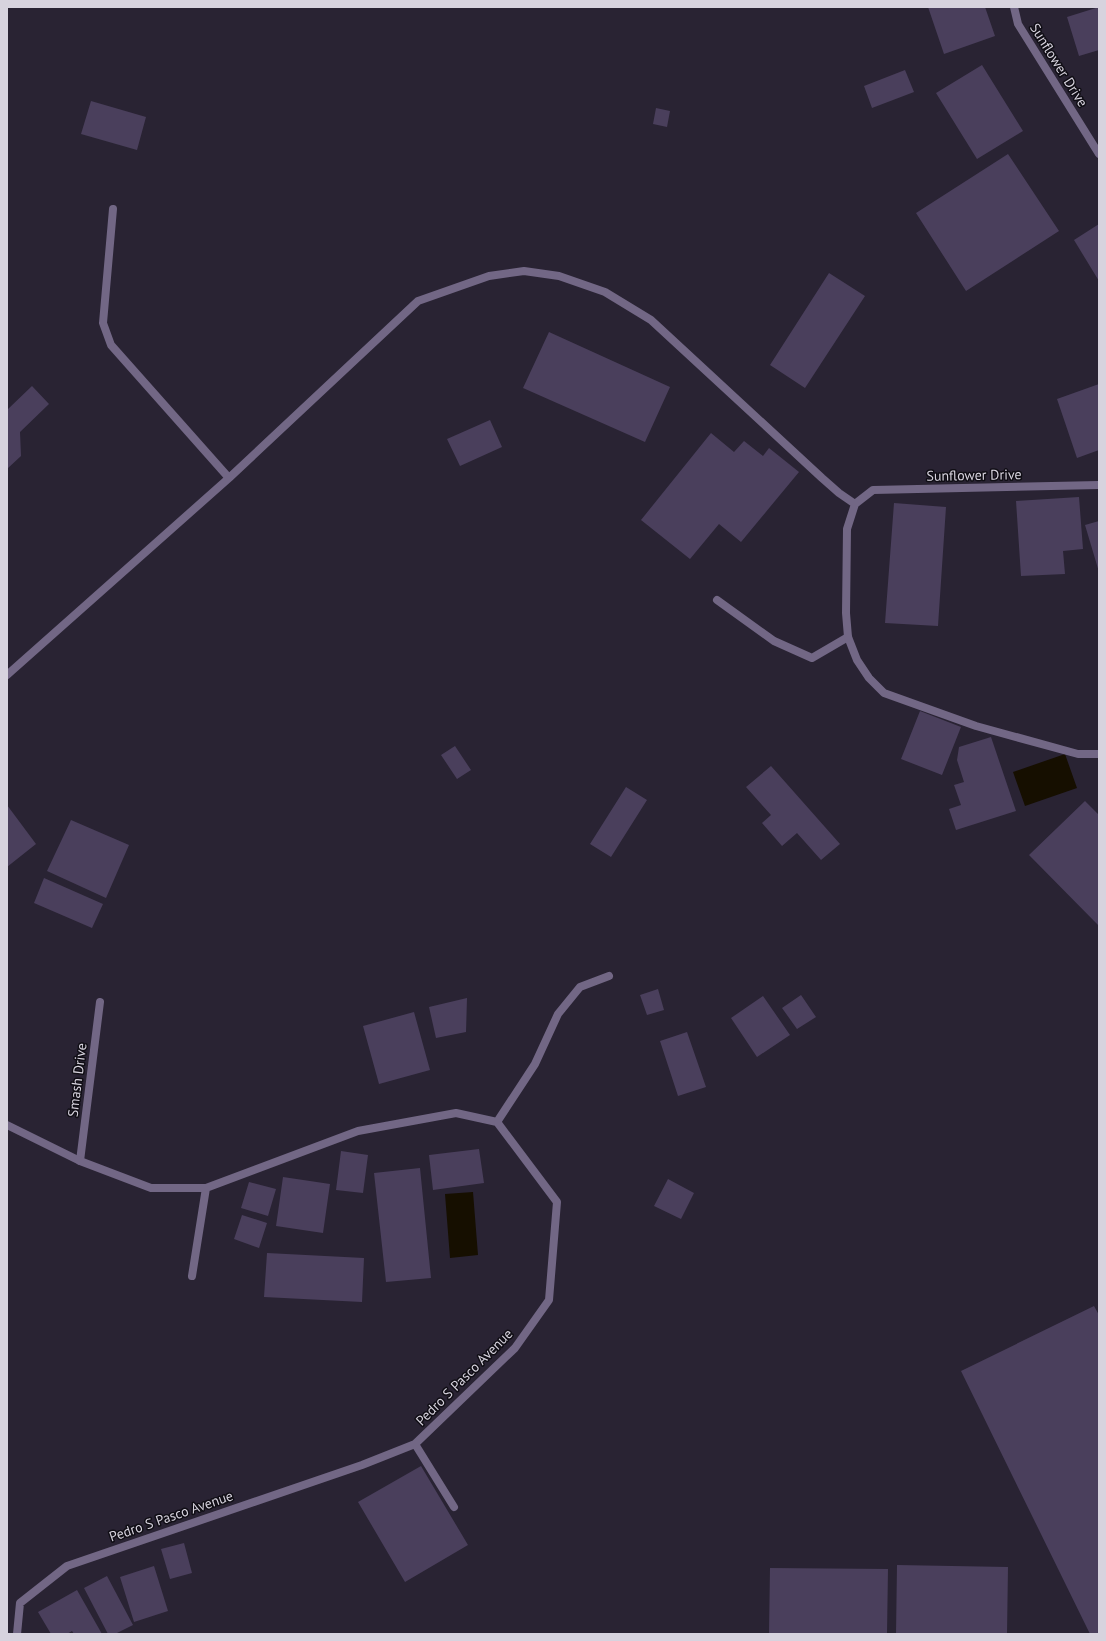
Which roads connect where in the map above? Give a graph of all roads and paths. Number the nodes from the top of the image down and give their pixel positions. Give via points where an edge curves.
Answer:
1 (1014, 7) edge
2 (1099, 154) edge
3 (113, 209) dead end
4 (229, 478) junction
5 (1099, 485) edge
6 (855, 504) junction
7 (717, 600) dead end
8 (848, 637) junction
9 (7, 675) edge
10 (1099, 754) edge
11 (609, 976) dead end
12 (100, 1002) dead end
13 (497, 1122) junction
14 (7, 1125) edge
15 (80, 1161) junction
16 (206, 1188) junction
17 (192, 1276) dead end
18 (415, 1444) junction
19 (454, 1508) dead end
20 (17, 1634) edge

1 - 2 street, Sunflower Drive via 1018,24
3 - 4 street via 103,323 111,345
4 - 6 street via 418,301 488,276 524,271 559,276 604,292 651,320 822,478
4 - 9 street
5 - 6 street, Sunflower Drive via 873,490
6 - 8 street via 847,529
7 - 8 street via 774,641 812,658
8 - 10 street via 857,660 869,678 884,693 984,728 1078,754
11 - 13 street via 580,987 558,1014 534,1064
12 - 15 street, Smash Drive
13 - 16 street via 456,1113 358,1131
13 - 18 street, Pedro S Pasco Avenue via 557,1202 549,1300 515,1348
14 - 15 street
15 - 16 street via 152,1188
16 - 17 street
18 - 19 street
18 - 20 street, Pedro S Pasco Avenue via 362,1466 67,1566 20,1603

